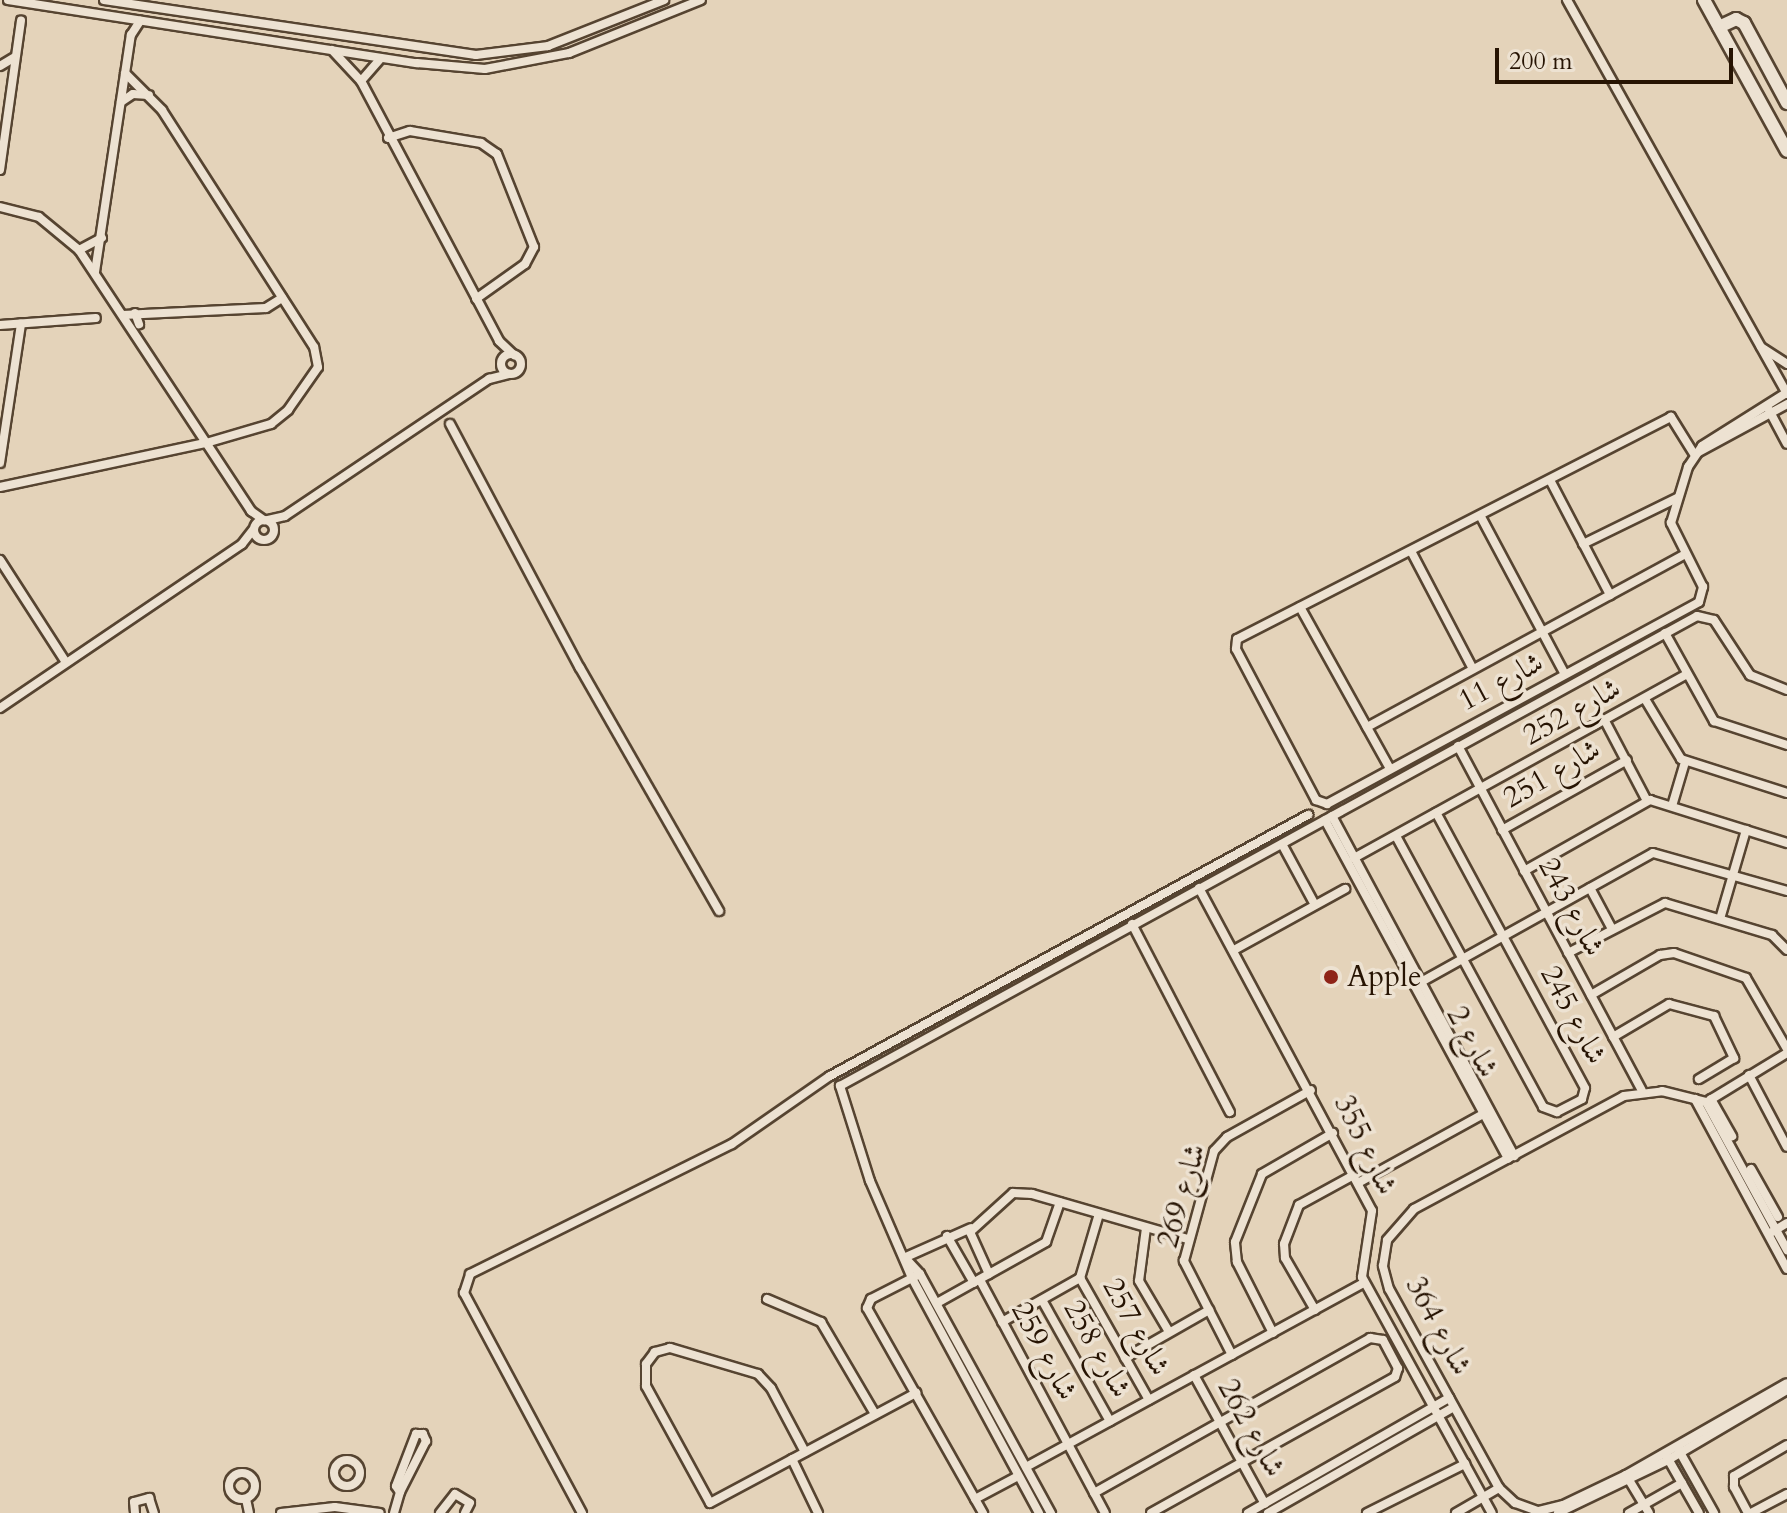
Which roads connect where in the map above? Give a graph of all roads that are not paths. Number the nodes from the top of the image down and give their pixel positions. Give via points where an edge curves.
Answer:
1 (8, 0) edge
2 (104, 0) edge
3 (664, 0) edge
4 (701, 0) edge
5 (1567, 0) edge
6 (1704, 0) edge
7 (123, 18) junction
8 (21, 20) dead end
9 (140, 21) junction
10 (1719, 27) junction
11 (131, 35) junction
12 (332, 50) junction
13 (527, 51) junction
14 (16, 56) junction
15 (382, 58) junction
16 (528, 64) junction
17 (0, 67) edge
18 (125, 73) junction
19 (12, 80) junction
20 (361, 81) junction
21 (150, 95) junction
22 (121, 102) junction
23 (1787, 103) edge
24 (388, 138) junction
25 (1787, 151) edge
26 (0, 170) edge
27 (0, 207) edge
28 (102, 237) junction
29 (79, 250) junction
30 (95, 272) junction
31 (282, 298) junction
32 (476, 299) junction
33 (135, 313) junction
34 (123, 315) junction
35 (150, 316) junction
36 (96, 318) dead end
37 (21, 324) junction
38 (139, 324) junction
39 (0, 325) edge
40 (135, 334) junction
41 (499, 341) junction
42 (1761, 347) junction
43 (514, 355) junction
44 (501, 361) junction
45 (1787, 364) edge
46 (509, 374) junction
47 (489, 379) junction
48 (1787, 394) edge
49 (1787, 404) edge
50 (1769, 408) junction
51 (450, 424) dead end
52 (1783, 428) edge
53 (206, 443) junction
54 (1787, 444) edge
55 (1694, 454) junction
56 (0, 463) edge
57 (1550, 480) junction
58 (0, 487) edge
59 (1677, 498) junction
60 (251, 511) junction
61 (285, 516) junction
62 (1481, 517) junction
63 (266, 520) junction
64 (254, 529) junction
65 (274, 533) junction
66 (260, 539) junction
67 (242, 544) junction
68 (1583, 544) junction
69 (1411, 551) junction
70 (1684, 555) junction
71 (0, 560) edge
72 (1610, 595) junction
73 (1300, 607) junction
74 (1543, 632) junction
75 (1665, 633) junction
76 (65, 661) junction
77 (1473, 669) junction
78 (1565, 674) junction
79 (1686, 675) junction
80 (1787, 690) edge
81 (1645, 699) junction
82 (0, 708) edge
83 (1605, 721) junction
84 (1367, 727) junction
85 (1787, 745) edge
86 (1458, 746) junction
87 (1627, 760) junction
88 (1685, 762) junction
89 (1390, 769) junction
90 (1480, 789) junction
91 (1787, 793) edge
92 (1647, 801) junction
93 (1672, 806) junction
94 (1436, 813) junction
95 (1308, 815) dead end
96 (1328, 818) junction
97 (1502, 830) junction
98 (1746, 830) junction
99 (1396, 836) junction
100 (1787, 843) edge
101 (1282, 844) junction
102 (1354, 858) junction
103 (1524, 871) junction
104 (1733, 874) junction
105 (1199, 888) junction
106 (1590, 888) junction
107 (1345, 889) dead end
108 (1787, 891) edge
109 (1315, 905) junction
110 (719, 911) dead end
111 (1546, 912) junction
112 (1720, 919) junction
113 (1132, 924) junction
114 (1612, 929) junction
115 (1503, 936) junction
116 (1234, 950) junction
117 (1787, 950) edge
118 (1568, 953) junction
119 (1463, 959) junction
120 (1421, 982) junction
121 (1423, 994) junction
122 (1591, 995) junction
123 (1613, 1037) junction
124 (1787, 1051) edge
125 (834, 1073) junction
126 (1749, 1075) junction
127 (1699, 1079) dead end
128 (843, 1084) junction
129 (1311, 1090) junction
130 (1642, 1090) junction
131 (1695, 1099) junction
132 (1708, 1101) junction
133 (1230, 1112) dead end
134 (1483, 1114) junction
135 (1333, 1133) junction
136 (1787, 1147) edge
137 (1511, 1158) junction
138 (1356, 1179) junction
139 (1060, 1202) junction
140 (1787, 1212) edge
141 (1099, 1214) junction
142 (1777, 1226) edge
143 (971, 1228) junction
144 (1146, 1228) junction
145 (947, 1236) junction
146 (1188, 1239) junction
147 (1366, 1250) junction
148 (1787, 1250) edge
149 (1383, 1253) junction
150 (907, 1259) junction
151 (1787, 1269) edge
152 (989, 1274) junction
153 (916, 1276) junction
154 (1080, 1278) junction
155 (977, 1281) junction
156 (1364, 1283) junction
157 (767, 1299) dead end
158 (1042, 1300) junction
159 (937, 1303) junction
160 (1209, 1310) junction
161 (1315, 1310) junction
162 (1002, 1322) junction
163 (1169, 1332) junction
164 (1273, 1333) junction
165 (1232, 1355) junction
166 (1125, 1358) junction
167 (1194, 1375) junction
168 (1787, 1383) edge
169 (1787, 1390) edge
170 (916, 1393) junction
171 (1449, 1398) junction
172 (1149, 1400) junction
173 (1433, 1407) junction
174 (1454, 1407) junction
175 (875, 1414) junction
176 (1439, 1416) junction
177 (1110, 1421) junction
178 (1220, 1422) junction
179 (1067, 1445) junction
180 (1787, 1445) edge
181 (1678, 1449) junction
182 (805, 1452) junction
183 (1666, 1456) junction
184 (792, 1459) junction
185 (1243, 1463) junction
186 (1465, 1464) junction
187 (1026, 1467) junction
188 (1018, 1476) junction
189 (1627, 1477) junction
190 (1682, 1483) junction
191 (346, 1487) dead end
192 (1499, 1488) junction
193 (400, 1492) junction
194 (1094, 1493) junction
195 (1787, 1494) edge
196 (1483, 1497) junction
197 (246, 1499) dead end
198 (975, 1499) junction
199 (1585, 1500) junction
200 (346, 1507) junction
201 (1267, 1508) edge
202 (1647, 1509) edge
203 (1541, 1512) edge
204 (135, 1513) edge
205 (154, 1513) edge
206 (249, 1513) edge
207 (281, 1513) edge
208 (380, 1513) edge
209 (394, 1513) edge
210 (440, 1513) edge
211 (465, 1513) edge
212 (582, 1513) edge
213 (818, 1513) edge
214 (983, 1513) edge
215 (1039, 1513) edge
216 (1051, 1513) edge
217 (1105, 1513) edge
218 (1151, 1513) edge
219 (1248, 1513) edge
220 (1367, 1513) edge
221 (1456, 1513) edge
222 (1492, 1513) edge
223 (1558, 1513) edge
224 (1593, 1513) edge
225 (1629, 1513) edge
226 (1699, 1513) edge
227 (1714, 1513) edge
228 (1750, 1513) edge

1 - 7 street
2 - 13 street via 448,54
3 - 13 street
4 - 16 street
5 - 42 street
6 - 10 street
7 - 9 street
7 - 11 street
8 - 14 street
9 - 11 street
9 - 12 street
10 - 23 street via 1736,19 1744,23
10 - 25 street
11 - 18 street
12 - 15 street
12 - 20 street
13 - 16 street
14 - 17 street
14 - 19 street
15 - 16 street via 468,69
15 - 20 street
17 - 19 street
18 - 21 street
18 - 22 street
19 - 26 street
20 - 24 street
21 - 22 street via 133,94
21 - 31 street
22 - 28 street
24 - 32 street
24 - 32 street via 410,131 481,143 497,154 534,247 525,264
27 - 29 street via 39,217
28 - 29 street
28 - 30 street
29 - 30 street
30 - 34 street
31 - 35 street via 266,308
31 - 53 street via 316,352 314,376 276,421
32 - 41 street
33 - 34 street
33 - 35 street
33 - 38 street
34 - 40 street
35 - 38 street
36 - 37 street
37 - 39 street
37 - 56 street
38 - 40 street
40 - 53 street
41 - 43 street
41 - 44 street
42 - 45 street
42 - 48 street
43 - 44 street
43 - 46 street via 521,366
44 - 46 street
44 - 47 street
46 - 47 street
47 - 61 street
48 - 50 street
49 - 50 street
50 - 52 street
50 - 55 street
51 - 110 street via 580,668
52 - 54 street
53 - 58 street
53 - 60 street
55 - 57 street via 1671,417
55 - 59 street
57 - 62 street
57 - 68 street
59 - 68 street
59 - 70 street via 1672,531
60 - 63 street
60 - 64 street
61 - 63 street
61 - 65 street
62 - 69 street
62 - 74 street
63 - 64 street
63 - 65 street
64 - 66 street
64 - 67 street
65 - 66 street
66 - 67 street
67 - 76 street
68 - 72 street
69 - 73 street
69 - 77 street
70 - 72 street
70 - 78 street, شارع 11 via 1704,591 1699,602
71 - 76 street
72 - 74 street
73 - 84 street
73 - 89 street, شارع 11 via 1241,636 1236,646 1314,797 1327,804
74 - 77 street
74 - 78 street
75 - 79 street
75 - 80 street, شارع 11 via 1697,616 1714,620 1750,675
75 - 86 street, شارع 11
76 - 82 street
77 - 84 street
78 - 89 street, شارع 11
79 - 81 street, شارع 252
79 - 85 street via 1714,721
81 - 83 street, شارع 252
81 - 88 street
83 - 87 street
83 - 90 street, شارع 252
84 - 89 street
86 - 90 street, شارع 243
86 - 96 street, شارع 11
87 - 92 street
87 - 97 street, شارع 251
88 - 91 street
88 - 93 street
90 - 94 street, شارع 252
90 - 97 street, شارع 243
92 - 93 street
92 - 103 street
93 - 98 street
94 - 99 street, شارع 252
94 - 115 street, شارع 245
95 - 125 street
96 - 101 street, شارع 11
96 - 102 street, شارع 2
96 - 121 street, شارع 2
97 - 103 street, شارع 243
98 - 100 street
98 - 104 street
99 - 102 street, شارع 252
99 - 119 street, شارع 245
101 - 105 street, شارع 11
101 - 109 street
102 - 120 street, شارع 2
103 - 111 street, شارع 243
104 - 106 street via 1658,852
104 - 108 street
104 - 112 street
105 - 113 street, شارع 11
105 - 116 street, شارع 355
106 - 111 street
106 - 114 street
107 - 109 street
109 - 116 street
111 - 115 street
111 - 118 street, شارع 243
112 - 114 street via 1659,904
112 - 117 street via 1772,935
113 - 128 street, شارع 11
113 - 133 street
114 - 118 street
115 - 119 street
115 - 119 street, شارع 245 via 1585,1088 1582,1099 1557,1112 1543,1107
116 - 129 street, شارع 355
118 - 122 street, شارع 243
119 - 120 street
120 - 121 street, شارع 2
121 - 134 street, شارع 2
121 - 137 street, شارع 2
122 - 123 street, شارع 243
122 - 124 street via 1660,955 1674,953 1746,978
123 - 127 street via 1669,1004 1714,1016 1734,1058
123 - 130 street, شارع 243
124 - 126 street
125 - 128 street
125 - 212 street via 732,1144 466,1279 464,1293
126 - 132 street
126 - 136 street
128 - 150 street via 840,1097 858,1136 867,1174
129 - 135 street, شارع 355
129 - 146 street, شارع 269 via 1218,1144
130 - 131 street
130 - 137 street, شارع 364
131 - 132 street
131 - 142 street
132 - 142 street
134 - 137 street, شارع 2
134 - 138 street
135 - 138 street, شارع 355
135 - 164 street via 1262,1174 1235,1242 1237,1262
137 - 149 street, شارع 364 via 1403,1217
138 - 147 street, شارع 355 via 1373,1216
138 - 161 street via 1299,1205 1284,1244 1285,1258
139 - 141 street
139 - 143 street via 1013,1193
139 - 152 street via 1046,1242
140 - 142 street
141 - 144 street
141 - 154 street
142 - 148 street
142 - 151 street
143 - 145 street
143 - 152 street
144 - 146 street
144 - 163 street via 1139,1281
145 - 150 street
145 - 155 street, شارع 259
146 - 160 street, شارع 269 via 1185,1264
147 - 149 street
147 - 156 street, شارع 355 via 1361,1265
149 - 171 street, شارع 364 via 1389,1289
150 - 153 street
152 - 155 street
153 - 159 street
153 - 170 street via 871,1299 867,1308
153 - 188 street
154 - 158 street
154 - 166 street, شارع 257
155 - 159 street
155 - 162 street, شارع 259
156 - 161 street
156 - 173 street
157 - 175 street via 821,1322
158 - 162 street
158 - 177 street, شارع 258
159 - 187 street
160 - 163 street
160 - 165 street, شارع 269
161 - 164 street
162 - 179 street, شارع 259
163 - 166 street
164 - 165 street
165 - 167 street
166 - 172 street, شارع 257
167 - 172 street
167 - 178 street, شارع 262
168 - 181 street, شارع 364
169 - 181 street, شارع 364
170 - 175 street
170 - 198 street
171 - 173 street
171 - 174 street, شارع 364
172 - 177 street
173 - 176 street
173 - 201 street
174 - 176 street
174 - 192 street, شارع 364
175 - 182 street
176 - 186 street
176 - 201 street
177 - 179 street
178 - 185 street, شارع 262
178 - 185 street via 1370,1338 1383,1340 1398,1368 1395,1377
178 - 194 street
179 - 187 street
179 - 194 street, شارع 259
180 - 228 street via 1734,1476 1732,1483
181 - 183 street, شارع 364
181 - 227 street
182 - 184 street
182 - 184 street via 758,1374 670,1348 650,1357 644,1371 646,1386 710,1503
183 - 189 street, شارع 364
183 - 190 street
184 - 213 street
185 - 201 street, شارع 262
185 - 218 street
186 - 196 street
186 - 220 street
187 - 216 street
188 - 198 street
188 - 215 street
189 - 199 street, شارع 364
189 - 202 street
190 - 202 street
190 - 226 street
191 - 200 street
192 - 196 street
192 - 203 street, شارع 364 via 1515,1503
193 - 193 street via 416,1464 423,1434 414,1437 396,1486
193 - 209 street
194 - 217 street, شارع 259
195 - 228 street
196 - 221 street
196 - 222 street
197 - 206 street
198 - 214 street
199 - 203 street, شارع 364
199 - 223 street, شارع 364
199 - 224 street
200 - 207 street
200 - 208 street
201 - 219 street
202 - 225 street
204 - 205 street via 134,1502 149,1498
210 - 211 street via 455,1494 470,1503

